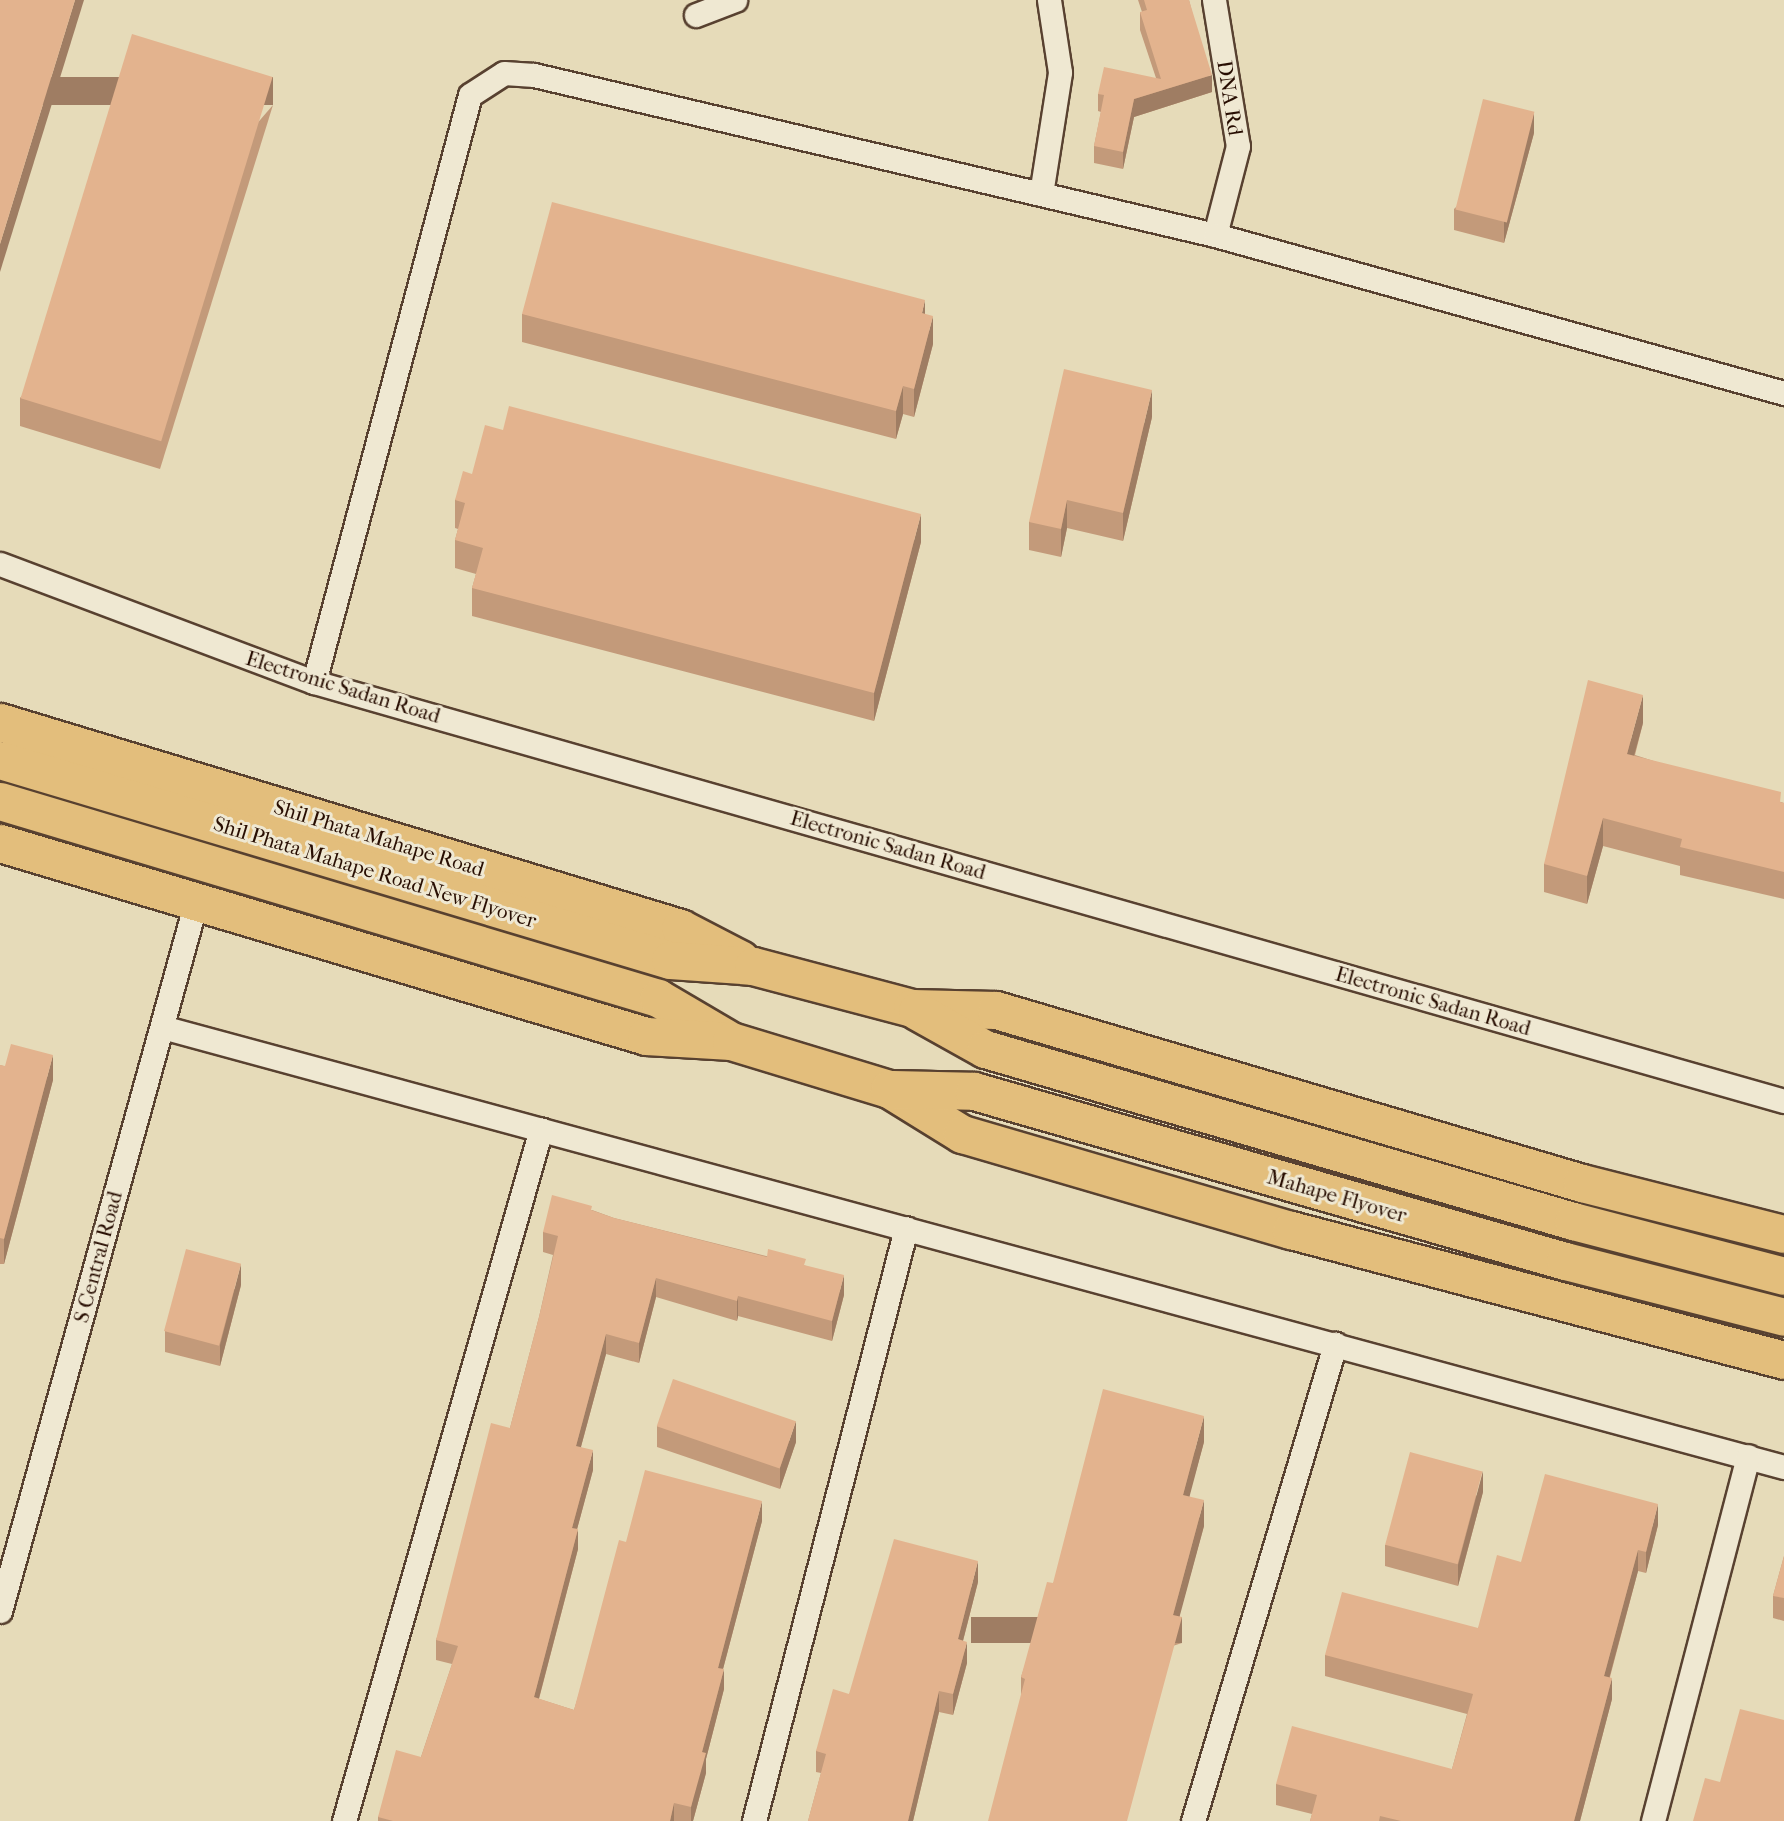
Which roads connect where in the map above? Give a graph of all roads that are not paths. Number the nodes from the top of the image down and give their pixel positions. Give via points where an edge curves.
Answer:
1 (735, 0) edge
2 (1049, 0) edge
3 (1214, 0) edge
4 (696, 15) dead end
5 (1041, 194) junction
6 (1214, 235) junction
7 (1784, 393) edge
8 (0, 564) edge
9 (314, 682) junction
10 (0, 722) edge
11 (0, 760) edge
12 (0, 801) edge
13 (0, 843) edge
14 (196, 902) junction
15 (754, 966) junction
16 (912, 1009) junction
17 (162, 1027) junction
18 (731, 1041) junction
19 (889, 1089) junction
20 (1784, 1101) edge
21 (541, 1129) junction
22 (906, 1228) junction
23 (1784, 1234) edge
24 (1784, 1276) edge
25 (1784, 1317) edge
26 (1335, 1345) junction
27 (1784, 1360) edge
28 (1748, 1456) junction
29 (1784, 1467) edge
30 (0, 1611) edge
31 (344, 1821) edge
32 (754, 1821) edge
33 (1193, 1821) edge
34 (1653, 1821) edge

1 - 4 street
2 - 5 street via 1059,72
3 - 6 street, DNA Rd via 1238,146
5 - 6 street
5 - 9 street via 534,75 504,73 470,95
6 - 7 street
8 - 9 street, Electronic Sadan Road
9 - 20 street, Electronic Sadan Road
10 - 15 main road, Shil Phata Mahape Road via 680,928
11 - 15 main road, Shil Phata Mahape Road New Flyover via 670,960
12 - 18 main road, Shil Phata Mahape Road New Flyover via 658,998
13 - 14 main road
14 - 17 street, S Central Road
14 - 18 main road via 646,1035
15 - 16 main road
16 - 23 main road via 996,1010 1582,1183
16 - 24 main road, Mahape Flyover via 985,1049 1573,1221
17 - 21 street
17 - 30 street, S Central Road
18 - 19 main road
19 - 25 main road, Mahape Flyover via 974,1091 1565,1261
19 - 27 main road via 962,1134 1291,1230
21 - 22 street
21 - 31 street
22 - 26 street
22 - 32 street
26 - 28 street
26 - 33 street
28 - 29 street
28 - 34 street

